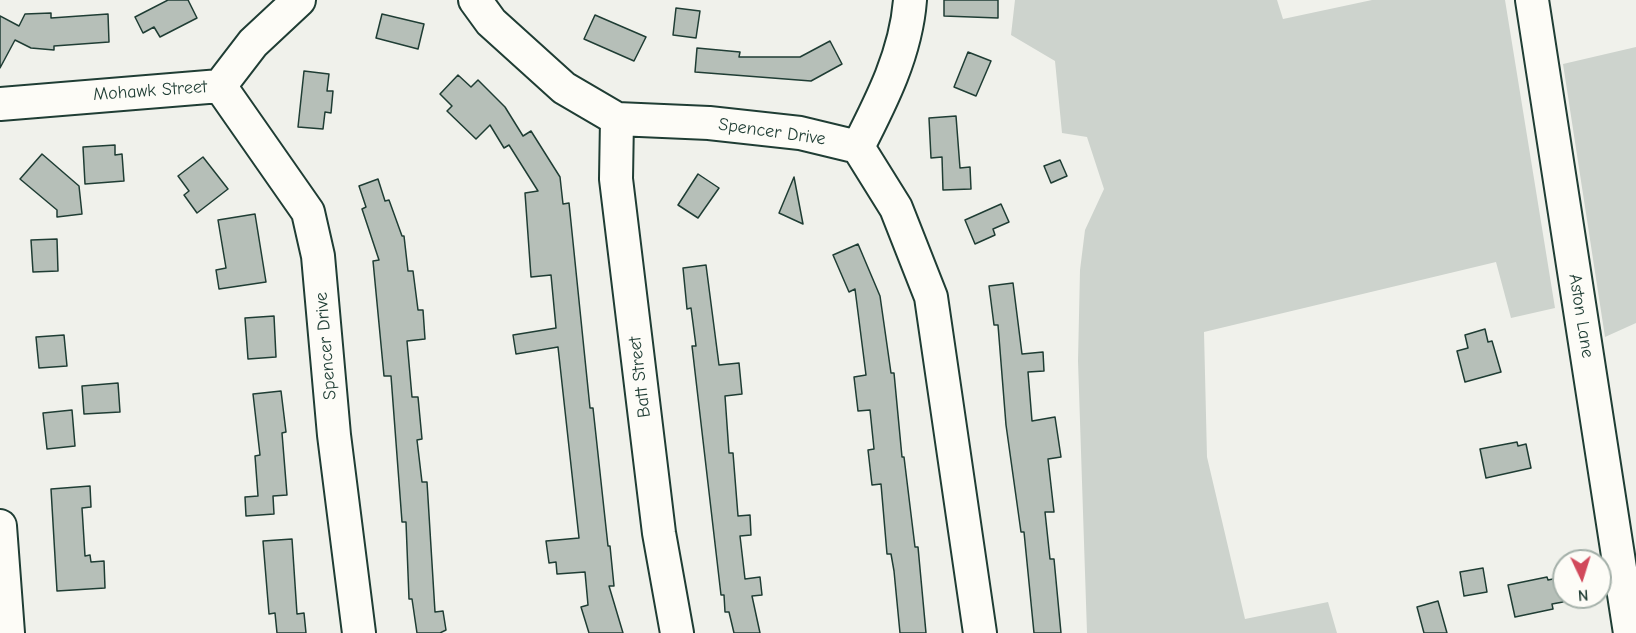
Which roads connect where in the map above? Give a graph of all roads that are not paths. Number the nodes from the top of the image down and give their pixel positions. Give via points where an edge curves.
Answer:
1 (299, 0) edge
2 (475, 0) edge
3 (910, 0) edge
4 (1532, 0) edge
5 (220, 86) junction
6 (0, 104) edge
7 (617, 119) junction
8 (858, 147) junction
9 (0, 526) edge
10 (8, 633) edge
11 (359, 633) edge
12 (678, 633) edge
13 (980, 633) edge
14 (1630, 633) edge

1 - 5 street, Mohawk Street via 253,43
2 - 7 street, Spencer Drive via 491,22 564,88
3 - 8 street via 909,18 891,82
4 - 14 street, Aston Lane
5 - 6 street, Mohawk Street
5 - 11 street, Spencer Drive via 308,212 318,256 334,435
7 - 8 street, Spencer Drive via 800,132
7 - 12 street, Batt Street via 618,191 659,533
8 - 13 street via 896,208 931,297
9 - 10 street

